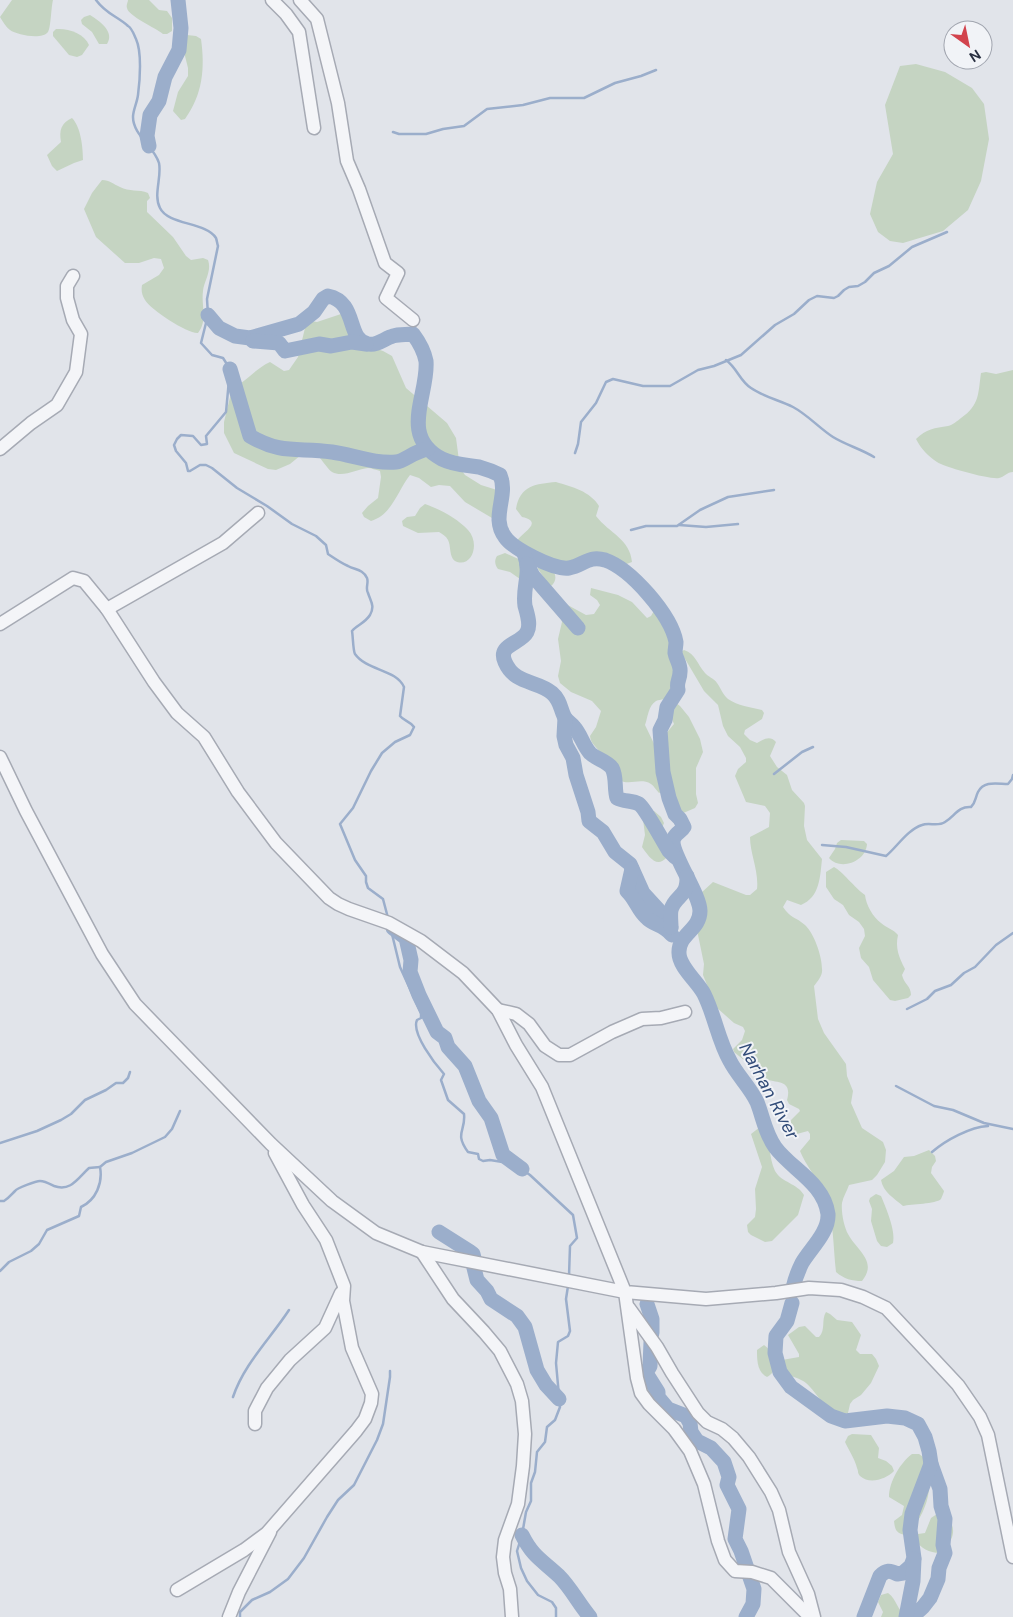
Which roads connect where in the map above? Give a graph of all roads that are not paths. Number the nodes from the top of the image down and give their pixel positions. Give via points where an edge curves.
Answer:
1 (272, 0) edge
2 (300, 0) edge
3 (314, 128) dead end
4 (73, 276) dead end
5 (412, 320) dead end
6 (0, 449) edge
7 (258, 513) dead end
8 (107, 610) junction
9 (0, 624) edge
10 (0, 757) edge
11 (498, 1010) junction
12 (685, 1012) dead end
13 (271, 1144) junction
14 (422, 1252) junction
15 (344, 1286) junction
16 (625, 1292) junction
17 (627, 1306) junction
18 (255, 1424) dead end
19 (273, 1525) junction
20 (1013, 1556) edge
21 (177, 1590) dead end
22 (229, 1617) edge
23 (512, 1617) edge
24 (810, 1617) edge
25 (814, 1617) edge

1 - 3 street via 299,32
2 - 5 street via 316,19 319,28 338,103 347,161 385,263 398,273 386,298
4 - 6 street via 67,286 67,298 81,334 76,372 56,405
7 - 8 street via 223,543
8 - 9 street via 84,581 73,578
8 - 11 street via 154,682 177,713 204,737 238,792 276,843 329,898 389,923 421,941 463,973
10 - 13 street via 80,913 125,990
11 - 12 street via 516,1014 529,1024 545,1046 559,1056 570,1055 642,1019
11 - 16 street via 542,1087
13 - 14 street via 332,1201 376,1233
13 - 15 street via 303,1206 326,1240
14 - 16 street
14 - 23 street via 453,1299 500,1351 522,1401 523,1466 518,1504 505,1540 503,1557
15 - 18 street via 325,1328 290,1360 267,1388 254,1411
15 - 19 street via 342,1301 352,1348 372,1394 371,1403 356,1431
16 - 17 street
16 - 20 street via 706,1299 809,1288 841,1290 886,1308 958,1386 980,1417 988,1435
17 - 24 street via 641,1393 690,1451 704,1484 725,1560 735,1571 770,1578
17 - 25 street via 658,1347 698,1413 733,1438 771,1492
19 - 21 street via 244,1550
19 - 22 street

